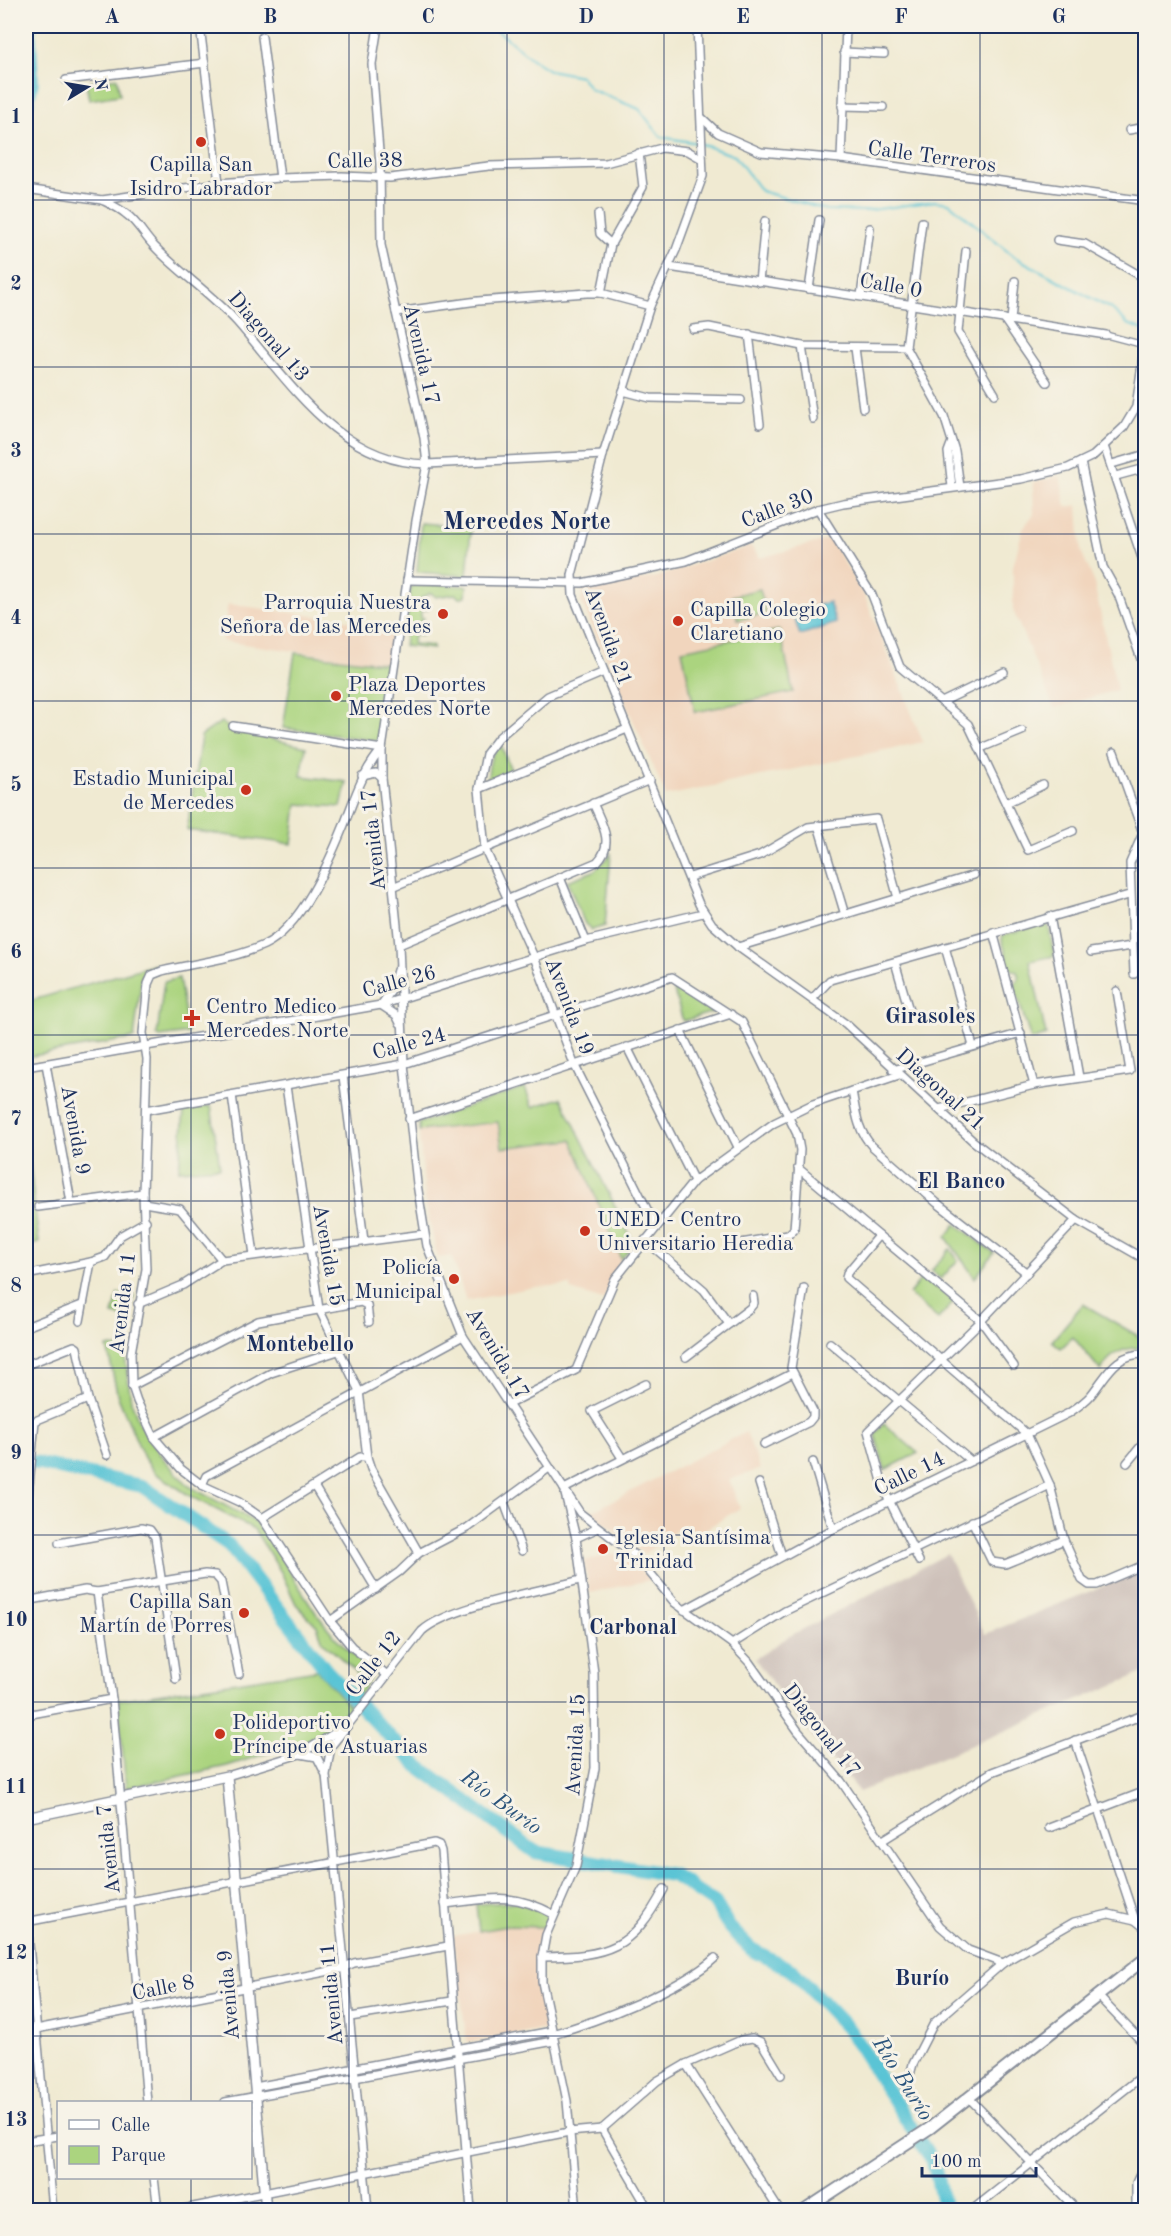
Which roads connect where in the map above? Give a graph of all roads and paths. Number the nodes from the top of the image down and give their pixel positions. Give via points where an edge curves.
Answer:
1 (200, 26) edge
2 (378, 26) edge
3 (697, 26) edge
4 (846, 26) edge
5 (262, 37) dead end
6 (844, 52) junction
7 (884, 54) dead end
8 (205, 63) junction
9 (66, 80) dead end
10 (842, 106) junction
11 (883, 107) dead end
12 (702, 118) junction
13 (1146, 127) edge
14 (1129, 130) dead end
15 (718, 133) junction
16 (702, 138) junction
17 (639, 153) junction
18 (702, 155) junction
19 (841, 159) junction
20 (378, 177) junction
21 (280, 178) junction
22 (219, 183) junction
23 (26, 189) edge
24 (102, 200) junction
25 (1145, 201) edge
26 (598, 214) dead end
27 (819, 220) dead end
28 (765, 221) dead end
29 (922, 222) dead end
30 (870, 228) dead end
31 (1057, 240) dead end
32 (611, 244) junction
33 (966, 251) dead end
34 (669, 267) junction
35 (1146, 279) edge
36 (1015, 281) dead end
37 (759, 282) junction
38 (809, 289) junction
39 (602, 293) junction
40 (861, 296) junction
41 (650, 306) junction
42 (909, 306) junction
43 (396, 312) junction
44 (959, 312) junction
45 (1008, 320) junction
46 (693, 328) dead end
47 (749, 334) junction
48 (1106, 335) joint
49 (1146, 335) edge
50 (1144, 345) edge
51 (802, 346) junction
52 (906, 347) junction
53 (855, 348) junction
54 (1047, 382) dead end
55 (623, 391) junction
56 (995, 394) dead end
57 (741, 400) dead end
58 (863, 408) dead end
59 (813, 419) dead end
60 (760, 424) dead end
61 (1104, 446) junction
62 (1146, 454) edge
63 (603, 455) junction
64 (1081, 462) junction
65 (427, 464) junction
66 (1112, 464) junction
67 (1146, 468) edge
68 (1116, 476) junction
69 (956, 487) junction
70 (818, 509) junction
71 (1146, 570) edge
72 (407, 579) junction
73 (572, 583) junction
74 (603, 672) junction
75 (1004, 672) dead end
76 (1146, 673) edge
77 (944, 701) junction
78 (233, 726) dead end
79 (627, 729) junction
80 (1022, 731) dead end
81 (981, 748) junction
82 (382, 749) junction
83 (1114, 752) dead end
84 (362, 776) junction
85 (382, 778) junction
86 (650, 780) junction
87 (1043, 785) dead end
88 (479, 789) junction
89 (1006, 802) junction
90 (593, 803) junction
91 (818, 825) junction
92 (1073, 831) dead end
93 (485, 849) junction
94 (974, 875) dead end
95 (690, 877) junction
96 (561, 880) junction
97 (395, 886) junction
98 (1129, 895) junction
99 (898, 898) junction
100 (510, 900) junction
101 (704, 913) junction
102 (845, 915) junction
103 (1050, 916) junction
104 (993, 932) junction
105 (586, 941) junction
106 (399, 945) junction
107 (738, 946) junction
108 (1132, 946) junction
109 (945, 947) junction
110 (1091, 952) dead end
111 (534, 957) junction
112 (400, 959) junction
113 (895, 962) junction
114 (1134, 974) dead end
115 (1117, 991) dead end
116 (813, 998) junction
117 (402, 1000) junction
118 (381, 1005) junction
119 (731, 1014) junction
120 (910, 1014) dead end
121 (556, 1016) junction
122 (680, 1030) junction
123 (403, 1032) junction
124 (1021, 1033) junction
125 (973, 1046) junction
126 (145, 1047) junction
127 (627, 1047) junction
128 (46, 1064) junction
129 (404, 1064) junction
130 (574, 1064) junction
131 (26, 1067) edge
132 (896, 1073) junction
133 (343, 1076) junction
134 (1078, 1077) junction
135 (1034, 1084) junction
136 (286, 1086) junction
137 (852, 1091) junction
138 (232, 1095) junction
139 (939, 1109) junction
140 (146, 1110) junction
141 (789, 1116) junction
142 (409, 1119) junction
143 (738, 1147) junction
144 (798, 1168) junction
145 (694, 1181) junction
146 (143, 1193) junction
147 (71, 1202) junction
148 (144, 1203) junction
149 (38, 1207) dead end
150 (1076, 1220) junction
151 (146, 1221) junction
152 (656, 1227) junction
153 (127, 1233) junction
154 (424, 1234) junction
155 (878, 1236) junction
156 (146, 1239) junction
157 (645, 1240) junction
158 (364, 1241) junction
159 (741, 1243) dead end
160 (309, 1249) junction
161 (254, 1255) junction
162 (222, 1260) junction
163 (1146, 1260) edge
164 (91, 1262) junction
165 (1027, 1273) junction
166 (26, 1275) edge
167 (804, 1288) dead end
168 (753, 1296) dead end
169 (138, 1304) junction
170 (82, 1305) junction
171 (319, 1309) junction
172 (80, 1321) dead end
173 (981, 1321) junction
174 (369, 1322) dead end
175 (729, 1324) junction
176 (26, 1327) edge
177 (463, 1336) junction
178 (830, 1343) dead end
179 (338, 1351) junction
180 (1146, 1354) edge
181 (686, 1357) dead end
182 (939, 1360) junction
183 (26, 1365) edge
184 (1014, 1366) dead end
185 (793, 1373) junction
186 (646, 1384) dead end
187 (132, 1386) junction
188 (359, 1391) junction
189 (88, 1399) junction
190 (899, 1400) junction
191 (508, 1404) junction
192 (1027, 1434) junction
193 (154, 1437) junction
194 (1146, 1440) edge
195 (764, 1444) dead end
196 (107, 1455) dead end
197 (367, 1457) junction
198 (622, 1458) junction
199 (971, 1461) junction
200 (813, 1462) dead end
201 (1127, 1463) dead end
202 (549, 1468) junction
203 (759, 1484) dead end
204 (202, 1485) junction
205 (1050, 1485) junction
206 (314, 1486) junction
207 (564, 1489) junction
208 (888, 1501) junction
209 (504, 1502) junction
210 (26, 1518) edge
211 (262, 1518) junction
212 (972, 1521) junction
213 (598, 1528) junction
214 (833, 1529) junction
215 (576, 1538) junction
216 (1064, 1539) junction
217 (59, 1543) dead end
218 (913, 1548) junction
219 (522, 1551) dead end
220 (419, 1553) junction
221 (782, 1556) junction
222 (919, 1561) dead end
223 (1146, 1564) edge
224 (580, 1580) junction
225 (162, 1583) junction
226 (376, 1589) junction
227 (97, 1592) junction
228 (26, 1601) edge
229 (684, 1610) junction
230 (330, 1621) junction
231 (732, 1644) junction
232 (238, 1674) dead end
233 (386, 1674) junction
234 (176, 1679) dead end
235 (112, 1699) junction
236 (1146, 1714) edge
237 (26, 1715) edge
238 (348, 1725) junction
239 (1075, 1740) junction
240 (300, 1754) junction
241 (326, 1775) junction
242 (227, 1776) junction
243 (1146, 1791) edge
244 (120, 1798) junction
245 (1099, 1808) junction
246 (26, 1818) edge
247 (1049, 1828) dead end
248 (883, 1840) junction
249 (336, 1861) junction
250 (236, 1881) junction
251 (664, 1889) dead end
252 (130, 1902) junction
253 (445, 1904) junction
254 (26, 1911) edge
255 (553, 1914) junction
256 (1135, 1920) junction
257 (26, 1922) edge
258 (1146, 1929) edge
259 (448, 1946) junction
260 (542, 1957) junction
261 (716, 1958) dead end
262 (1146, 1958) edge
263 (1003, 1963) junction
264 (346, 1966) junction
265 (245, 1987) junction
266 (1099, 1997) junction
267 (452, 2001) junction
268 (140, 2008) junction
269 (350, 2018) junction
270 (37, 2029) junction
271 (26, 2031) edge
272 (553, 2035) junction
273 (1146, 2046) edge
274 (456, 2050) junction
275 (457, 2060) junction
276 (686, 2064) junction
277 (355, 2068) junction
278 (1146, 2073) edge
279 (781, 2074) dead end
280 (356, 2079) junction
281 (906, 2089) dead end
282 (255, 2091) junction
283 (969, 2098) junction
284 (147, 2101) edge
285 (230, 2101) edge
286 (602, 2129) junction
287 (568, 2132) junction
288 (57, 2136) edge
289 (47, 2138) junction
290 (26, 2141) edge
291 (465, 2152) junction
292 (1145, 2162) edge
293 (1032, 2164) junction
294 (364, 2173) junction
295 (154, 2179) edge
296 (264, 2193) junction
297 (53, 2211) edge
298 (158, 2211) edge
299 (178, 2211) edge
300 (266, 2211) edge
301 (368, 2211) edge
302 (471, 2211) edge
303 (577, 2211) edge
304 (649, 2211) edge
305 (779, 2211) edge
306 (805, 2211) edge
307 (972, 2211) edge
308 (1077, 2211) edge
309 (1136, 2211) edge

1 - 8 street
2 - 20 street, Avenida 17 via 372,64
3 - 12 street, Avenida 21
4 - 6 street
5 - 21 street
6 - 7 street
6 - 10 street
8 - 9 street
8 - 22 street
10 - 11 street
10 - 19 street
12 - 15 street, Calle Terreros
12 - 16 street, Avenida 21
13 - 14 street
15 - 16 street
15 - 19 street, Calle Terreros via 761,152
16 - 18 street, Avenida 21
17 - 18 street, Calle 38 via 662,148
17 - 20 street, Calle 38 via 604,163 510,165
17 - 32 street via 643,187
18 - 34 street, Avenida 21 via 701,185
19 - 25 street, Calle Terreros
20 - 21 street, Calle 38
20 - 43 street, Avenida 17 via 381,245
21 - 22 street, Calle 38
22 - 24 street, Calle 38
23 - 24 street, Calle 38
24 - 65 street, Diagonal 13 via 127,214 155,248 228,313 310,406 373,454 405,464
26 - 32 street via 600,234
27 - 38 street
28 - 37 street
29 - 42 street
30 - 40 street
31 - 35 street via 1085,244
32 - 39 street
33 - 44 street
34 - 37 street, Calle 0
34 - 41 street, Avenida 21
36 - 45 street
37 - 38 street, Calle 0
38 - 40 street, Calle 0
39 - 41 street
39 - 43 street via 540,295
40 - 42 street, Calle 0
41 - 55 street, Avenida 21
42 - 44 street, Calle 0
42 - 52 street
43 - 65 street, Avenida 17
44 - 45 street, Calle 0
44 - 56 street via 958,332
45 - 48 street, Calle 0
45 - 54 street
46 - 47 street
47 - 51 street
47 - 60 street
48 - 50 street
49 - 50 street
50 - 61 street, Calle 30 via 1136,406 1124,427
51 - 53 street
51 - 59 street
52 - 53 street
52 - 69 street via 944,416
53 - 58 street
55 - 57 street via 651,398
55 - 63 street, Avenida 21
61 - 64 street, Calle 30
61 - 66 street
62 - 66 street
63 - 65 street, Diagonal 13
63 - 73 street, Avenida 21
64 - 69 street, Calle 30 via 1046,474
64 - 76 street via 1103,567 1118,594
65 - 72 street, Avenida 17
66 - 68 street
67 - 68 street
68 - 71 street
69 - 70 street, Calle 30
70 - 73 street, Calle 30 via 686,561
70 - 77 street via 872,595 900,666
72 - 73 street, Calle 30
72 - 82 street, Avenida 17
73 - 74 street, Avenida 21 via 573,595
74 - 79 street, Avenida 21
74 - 88 street, Avenida 19 via 548,696 498,738 486,754
75 - 77 street
77 - 81 street via 968,724
78 - 82 street
79 - 86 street, Avenida 21
79 - 88 street
80 - 81 street
81 - 89 street
82 - 84 street
82 - 85 street, Avenida 17
83 - 98 street via 1143,833 1130,863
84 - 85 street via 376,773
84 - 126 street, Avenida 11 via 343,827 306,902 286,930 263,945 152,975 143,1033
85 - 97 street, Avenida 17
86 - 90 street
86 - 95 street, Avenida 21
87 - 89 street
88 - 93 street, Avenida 19
89 - 92 street via 1028,850
90 - 93 street
90 - 96 street via 607,840 603,856 588,869
91 - 95 street via 799,830 760,855
91 - 99 street via 876,819
91 - 102 street
93 - 97 street
93 - 100 street, Avenida 19
94 - 99 street
95 - 101 street, Avenida 21
96 - 100 street
96 - 105 street
97 - 106 street, Avenida 17
98 - 103 street
98 - 108 street
99 - 102 street
100 - 106 street
100 - 111 street, Avenida 19
101 - 105 street, Calle 26
101 - 107 street, Diagonal 21
102 - 107 street
103 - 104 street
103 - 134 street
104 - 109 street
104 - 124 street
105 - 111 street, Calle 26
106 - 112 street, Avenida 17
107 - 116 street, Diagonal 21
108 - 110 street
108 - 114 street
109 - 113 street
109 - 125 street
111 - 117 street, Calle 26
111 - 121 street, Avenida 19
112 - 117 street, Avenida 17
112 - 118 street via 394,983
113 - 116 street via 830,980
113 - 120 street
115 - 134 street via 1130,1071
116 - 132 street, Diagonal 21
117 - 118 street, Calle 26
117 - 123 street, Avenida 17
118 - 123 street via 396,1014
118 - 126 street, Calle 26
119 - 121 street, Calle 24 via 672,977
119 - 122 street
119 - 141 street via 742,1022
121 - 129 street, Calle 24
121 - 130 street, Avenida 19
122 - 127 street
122 - 143 street
123 - 129 street, Avenida 17
124 - 125 street
124 - 135 street
125 - 132 street
126 - 128 street, Calle 26
126 - 140 street, Avenida 11
127 - 130 street
127 - 145 street
128 - 131 street, Calle 26
128 - 147 street, Avenida 9
129 - 133 street, Calle 24
129 - 142 street, Avenida 17
130 - 142 street
130 - 152 street, Avenida 19
132 - 137 street
132 - 139 street, Diagonal 21
133 - 136 street, Calle 24
133 - 158 street
134 - 135 street
135 - 139 street
136 - 138 street, Calle 24
136 - 160 street, Avenida 15
137 - 141 street
137 - 165 street via 862,1136
138 - 140 street, Calle 24
138 - 161 street
139 - 150 street, Diagonal 21 via 973,1141
140 - 146 street, Avenida 11
141 - 143 street
141 - 144 street via 800,1150
142 - 154 street, Avenida 17
143 - 145 street
144 - 155 street
144 - 159 street via 794,1229 788,1235
145 - 152 street
146 - 147 street
146 - 148 street, Avenida 11
147 - 149 street
148 - 151 street, Avenida 11
148 - 162 street via 180,1209
150 - 163 street, Diagonal 21
150 - 165 street
151 - 153 street
151 - 156 street, Avenida 11
152 - 157 street
153 - 156 street
153 - 164 street via 120,1236 105,1257
154 - 158 street
154 - 177 street, Avenida 17
155 - 173 street
155 - 182 street via 846,1278
156 - 169 street, Avenida 11 via 146,1269
157 - 175 street via 704,1290
157 - 191 street via 615,1279 576,1371
158 - 160 street
160 - 161 street
160 - 171 street, Avenida 15
161 - 162 street
162 - 169 street via 183,1285
164 - 166 street
164 - 170 street
165 - 173 street
167 - 185 street
168 - 175 street via 750,1308
169 - 187 street, Avenida 11 via 131,1353
170 - 172 street
170 - 176 street
171 - 174 street via 365,1302
171 - 179 street, Avenida 15
171 - 187 street via 268,1317 243,1327
173 - 182 street
173 - 184 street
175 - 181 street
177 - 188 street
177 - 191 street, Avenida 17
178 - 190 street
179 - 188 street, Avenida 15
179 - 193 street via 271,1373
180 - 192 street, Calle 14 via 1114,1363 1080,1405
182 - 190 street
182 - 192 street
183 - 189 street via 74,1346
185 - 195 street via 813,1417
185 - 198 street
186 - 198 street via 592,1411
187 - 193 street, Avenida 11
188 - 197 street, Avenida 15
188 - 204 street via 206,1476
189 - 196 street
189 - 210 street via 35,1421
190 - 199 street
190 - 208 street via 868,1431
191 - 202 street, Avenida 17
192 - 199 street, Calle 14
192 - 205 street
193 - 204 street, Avenida 11 via 181,1469
194 - 201 street
197 - 206 street via 360,1457
197 - 220 street, Avenida 15 via 376,1480
198 - 207 street
199 - 208 street, Calle 14
200 - 214 street
202 - 207 street, Avenida 17
202 - 209 street
203 - 221 street
204 - 211 street, Avenida 11
205 - 212 street
205 - 216 street
206 - 211 street
206 - 226 street
207 - 213 street, Avenida 17 via 580,1513
207 - 215 street, Avenida 15
208 - 214 street, Calle 14
208 - 218 street
209 - 219 street
209 - 220 street
211 - 230 street, Avenida 11
212 - 216 street via 992,1562 998,1564
212 - 218 street
213 - 215 street
213 - 229 street, Diagonal 17 via 637,1557
214 - 221 street, Calle 14
215 - 224 street, Avenida 15
216 - 223 street via 1082,1580 1089,1585
217 - 225 street via 141,1528 150,1530 155,1537
218 - 222 street
218 - 231 street via 785,1611
220 - 226 street
221 - 229 street, Calle 14
224 - 233 street, Calle 12 via 432,1622
224 - 255 street, Avenida 15 via 594,1673 595,1768 580,1854
225 - 227 street
225 - 232 street via 205,1574 215,1575 221,1582
225 - 234 street
226 - 230 street
227 - 228 street via 85,1590
227 - 235 street, Avenida 7
229 - 231 street, Diagonal 17
230 - 233 street, Avenida 11 via 352,1647
231 - 248 street, Diagonal 17
233 - 238 street, Calle 12
235 - 237 street
235 - 244 street, Avenida 7
236 - 239 street
238 - 240 street, Calle 12
238 - 241 street, Avenida 11 via 332,1746
239 - 245 street
239 - 248 street via 992,1772
240 - 241 street via 317,1757
240 - 242 street, Calle 12
241 - 249 street, Avenida 11
242 - 244 street, Calle 12
242 - 250 street, Avenida 9
243 - 245 street
244 - 246 street, Calle 12
244 - 252 street, Avenida 7
245 - 247 street
245 - 256 street
248 - 263 street, Diagonal 17 via 940,1926 968,1950
249 - 250 street
249 - 253 street via 434,1843 441,1851
249 - 264 street, Avenida 11
250 - 252 street
250 - 265 street, Avenida 9
251 - 260 street via 648,1920 614,1947 578,1957
252 - 257 street
252 - 268 street, Avenida 7
253 - 255 street via 509,1897 532,1902
253 - 259 street
254 - 257 street
255 - 260 street, Avenida 15
256 - 258 street
256 - 263 street via 1109,1914 1074,1922
257 - 270 street
259 - 264 street, Calle 8
259 - 267 street
260 - 272 street, Avenida 15 via 542,1982
261 - 272 street via 696,1974 597,2020
262 - 266 main road
263 - 281 street via 934,2023 912,2064
264 - 265 street, Calle 8
264 - 269 street, Avenida 11
265 - 268 street, Calle 8
265 - 282 street, Avenida 9
266 - 273 street
266 - 283 main road
267 - 269 street
267 - 274 street
268 - 270 street, Calle 8
268 - 284 street, Avenida 7
269 - 277 street, Avenida 11
270 - 271 street, Calle 8
270 - 289 street
272 - 274 street
272 - 275 street
272 - 287 street, Avenida 15 via 567,2101
274 - 275 street
274 - 277 street
275 - 280 street
275 - 291 street
276 - 279 street via 752,2038 761,2042
276 - 286 street via 657,2081
276 - 305 street
277 - 280 street, Avenida 11
277 - 282 street
278 - 293 street
280 - 282 street
280 - 294 street, Avenida 11
282 - 285 street
282 - 296 street, Avenida 9
283 - 293 street
283 - 306 main road
286 - 287 street
286 - 304 street
287 - 291 street
287 - 303 street, Avenida 15
288 - 289 street
289 - 290 street
289 - 297 street
291 - 294 street
291 - 302 street
292 - 309 street via 1136,2183
293 - 307 street
293 - 308 street
294 - 296 street
294 - 301 street, Avenida 11
295 - 298 street
296 - 299 street
296 - 300 street, Avenida 9

